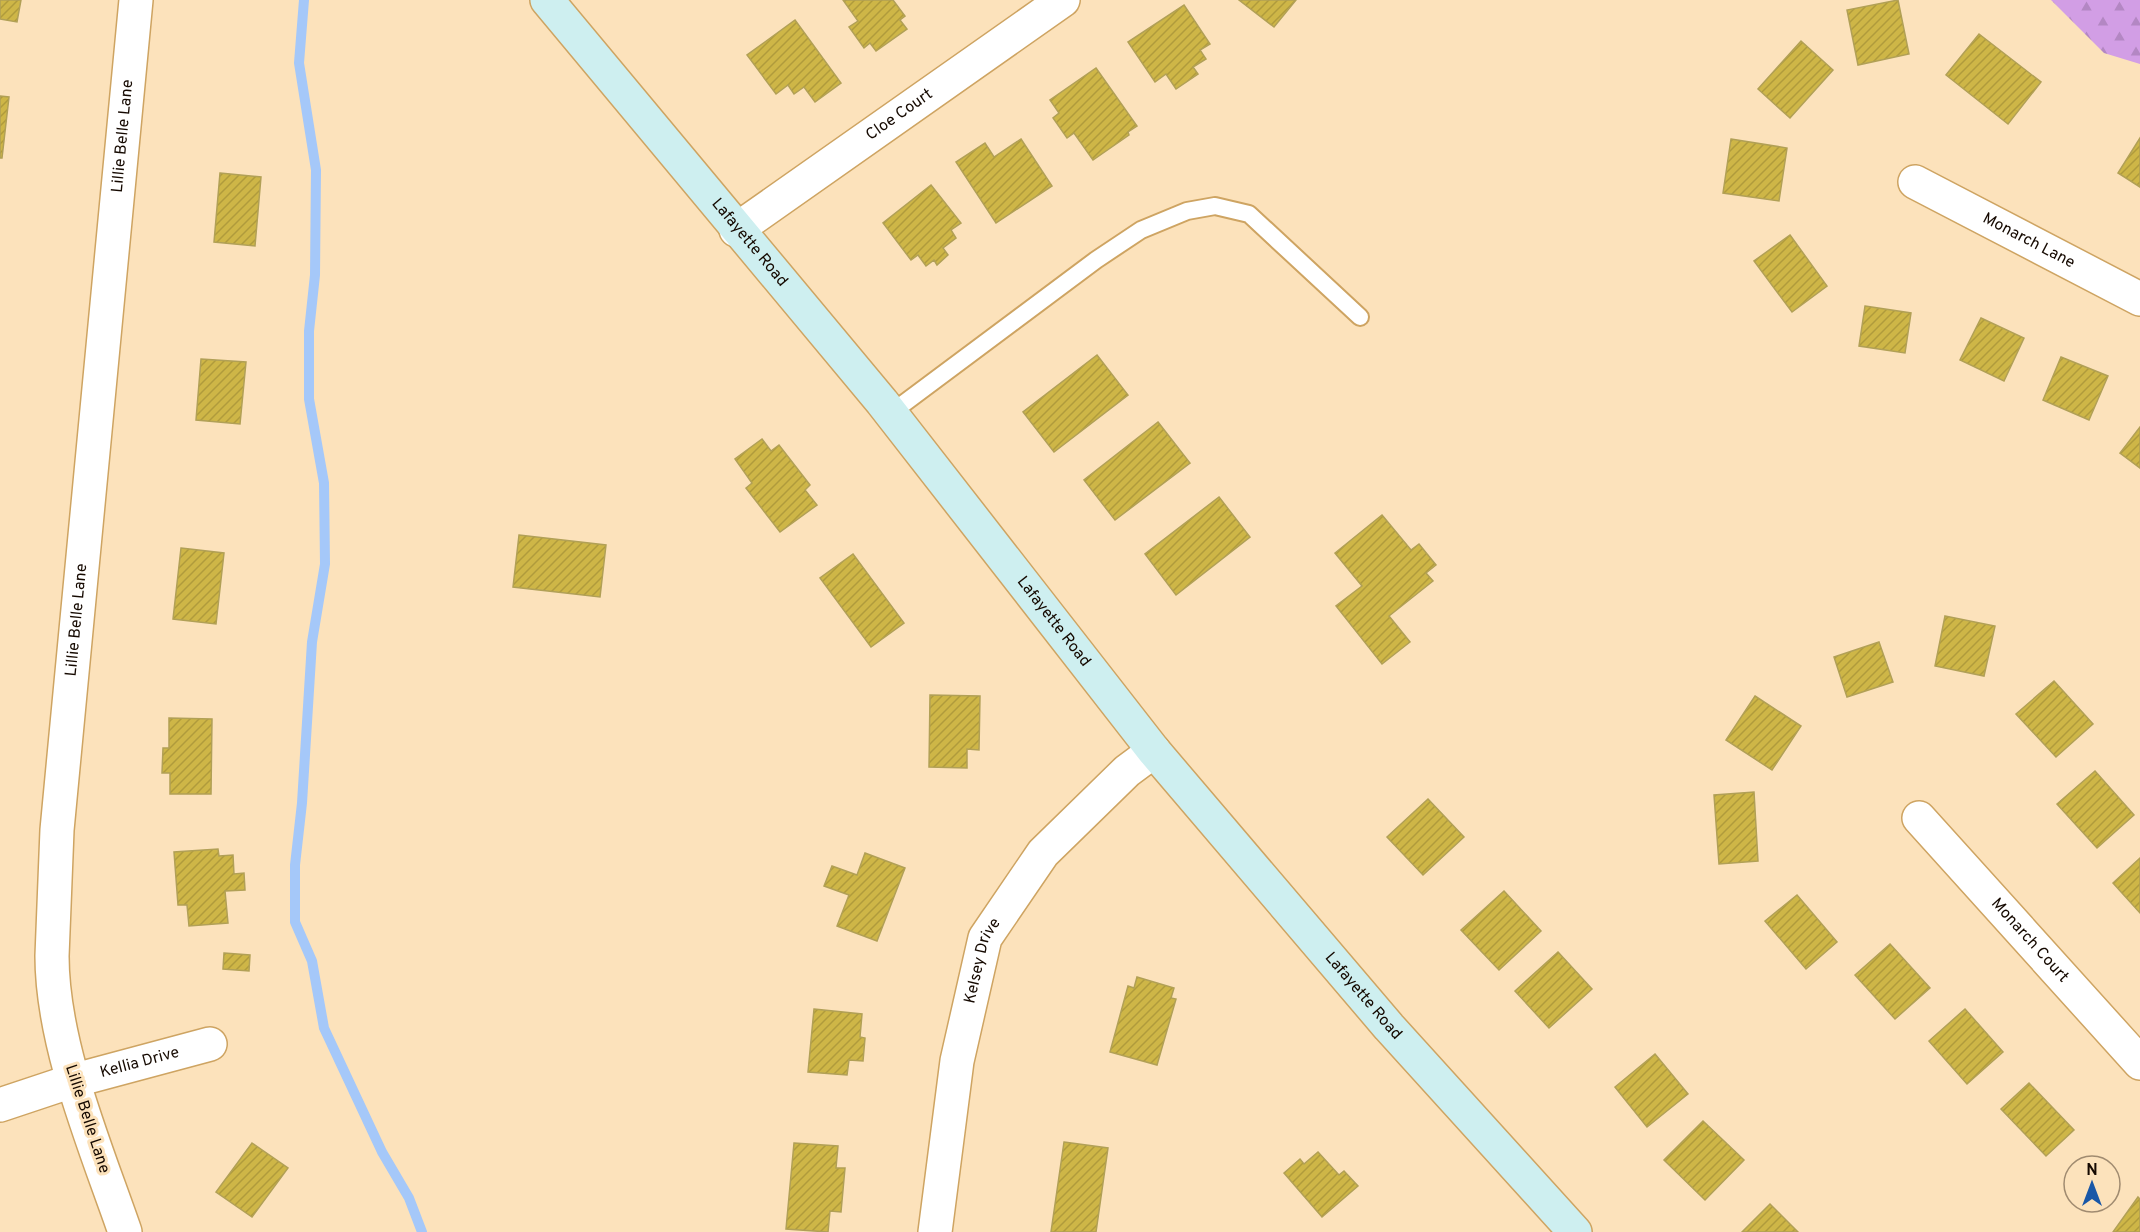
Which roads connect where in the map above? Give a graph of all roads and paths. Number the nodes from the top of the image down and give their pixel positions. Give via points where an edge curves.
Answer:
1 (136, 0) edge
2 (547, 0) edge
3 (1063, 0) edge
4 (1915, 182) dead end
5 (736, 231) junction
6 (2140, 299) edge
7 (1360, 317) dead end
8 (891, 413) junction
9 (1154, 751) junction
10 (1919, 818) dead end
11 (210, 1044) dead end
12 (2140, 1063) edge
13 (72, 1081) junction
14 (0, 1105) edge
15 (124, 1232) edge
16 (935, 1232) edge
17 (1575, 1232) edge

1 - 13 street, Lillie Belle Lane via 57,830 52,975
2 - 5 main road, Lafayette Road
3 - 5 street, Cloe Court
4 - 6 street, Monarch Lane
5 - 8 main road, Lafayette Road
7 - 8 lane via 1249,214 1215,206 1187,212 1141,231 1096,260
8 - 9 main road, Lafayette Road
9 - 16 street, Kelsey Drive via 1127,771 1043,854 985,938 957,1061
9 - 17 main road, Lafayette Road via 1389,1027
10 - 12 street, Monarch Court
11 - 13 street, Kellia Drive
13 - 14 street, Kellia Drive
13 - 15 street, Lillie Belle Lane

